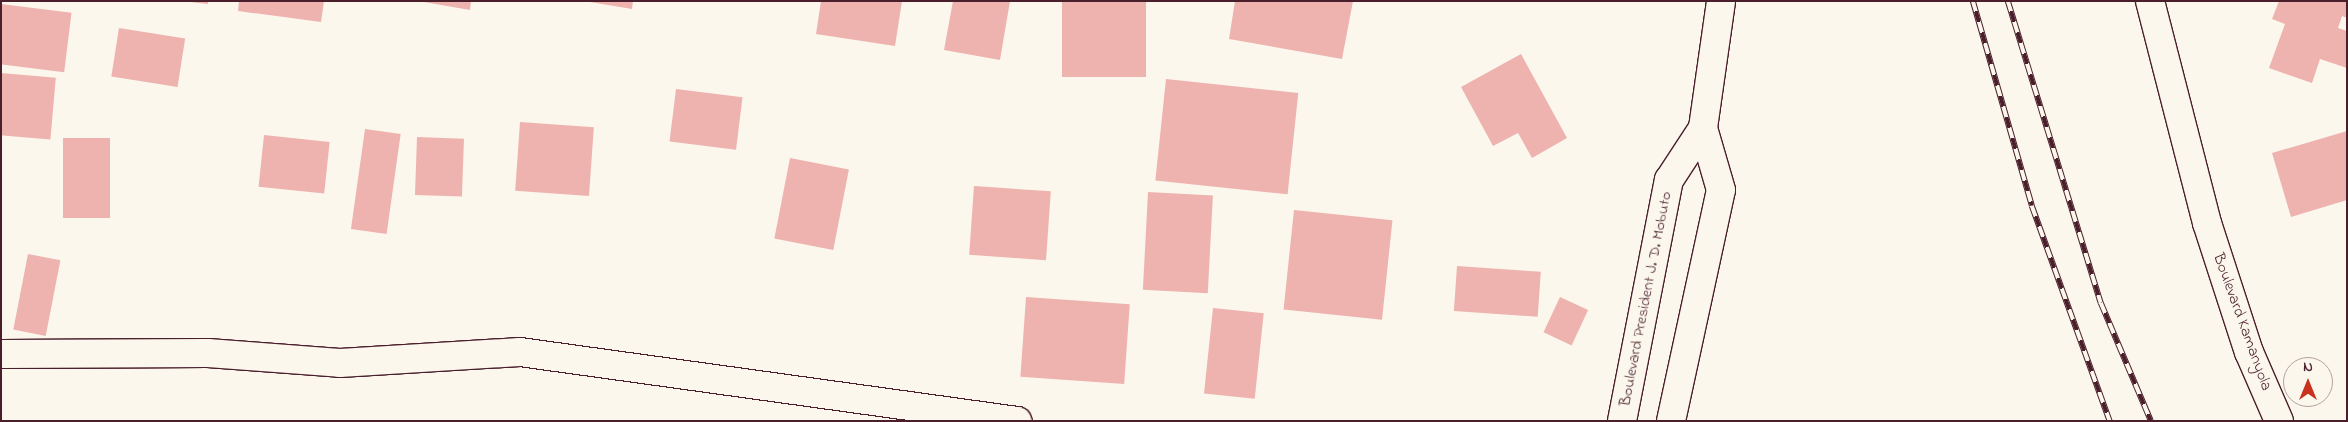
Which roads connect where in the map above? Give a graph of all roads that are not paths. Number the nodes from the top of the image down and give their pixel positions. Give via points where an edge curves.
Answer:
1 (1721, 1) edge
2 (2150, 1) edge
3 (1703, 128) junction
4 (1, 354) edge
5 (1017, 421) edge
6 (1622, 421) edge
7 (1670, 421) edge
8 (2279, 421) edge

1 - 3 street, Boulevard President J. D. Mobuto
2 - 8 street, Boulevard Kamanyola via 2207,223 2249,352
3 - 6 street, Boulevard President J. D. Mobuto via 1669,180
3 - 7 street, Boulevard President J. D. Mobuto via 1721,190
4 - 5 street via 208,353 340,363 520,352

